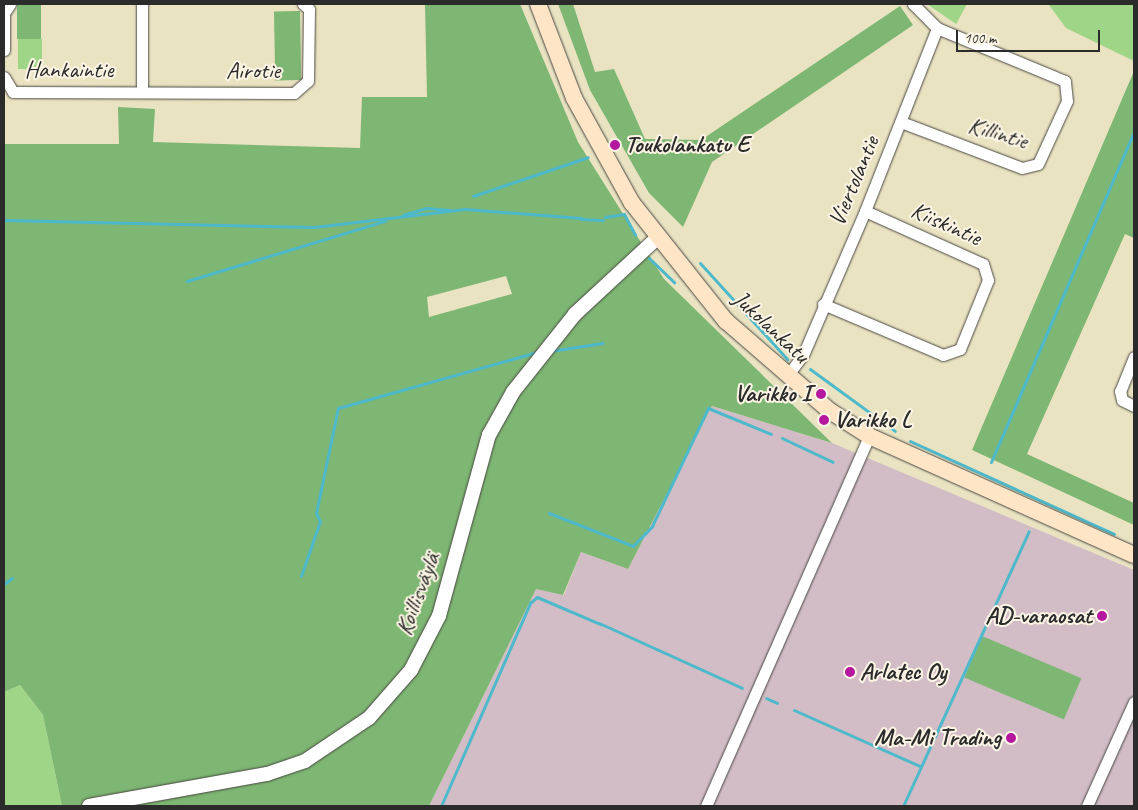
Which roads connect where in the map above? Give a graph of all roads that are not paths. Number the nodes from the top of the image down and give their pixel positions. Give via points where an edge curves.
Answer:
1 (10, 4) edge
2 (142, 4) edge
3 (303, 4) edge
4 (538, 4) edge
5 (913, 4) edge
6 (937, 28) junction
7 (4, 50) edge
8 (4, 77) edge
9 (142, 91) junction
10 (901, 122) junction
11 (865, 211) junction
12 (657, 238) junction
13 (823, 304) junction
14 (1134, 357) edge
15 (787, 376) junction
16 (1134, 406) edge
17 (869, 436) junction
18 (1134, 555) edge
19 (1134, 702) edge
20 (89, 806) edge
21 (706, 806) edge
22 (1087, 806) edge

1 - 7 street, Hankaintie via 4,13
2 - 9 street
3 - 9 street, Airotie via 309,8 308,81 294,92
4 - 12 main road, Jukolankatu via 574,98 632,203
5 - 6 street
6 - 10 street, Viertolantie
6 - 10 street, Killintie via 1065,81 1067,101 1038,164 1022,168
8 - 9 street, Hankaintie via 12,92
10 - 11 street, Viertolantie
11 - 13 street, Viertolantie
11 - 13 street, Kiiskintie via 983,264 988,280 960,349 943,355
12 - 15 main road, Jukolankatu via 726,322
12 - 20 street, Koillisväylä via 575,314 513,392 489,436 440,616 411,670 375,712 343,740 305,761 268,774
13 - 15 street, Viertolantie via 803,355
14 - 16 street via 1120,391 1122,400
15 - 17 main road, Jukolankatu
17 - 18 main road, Jukolankatu
17 - 21 street
19 - 22 street

